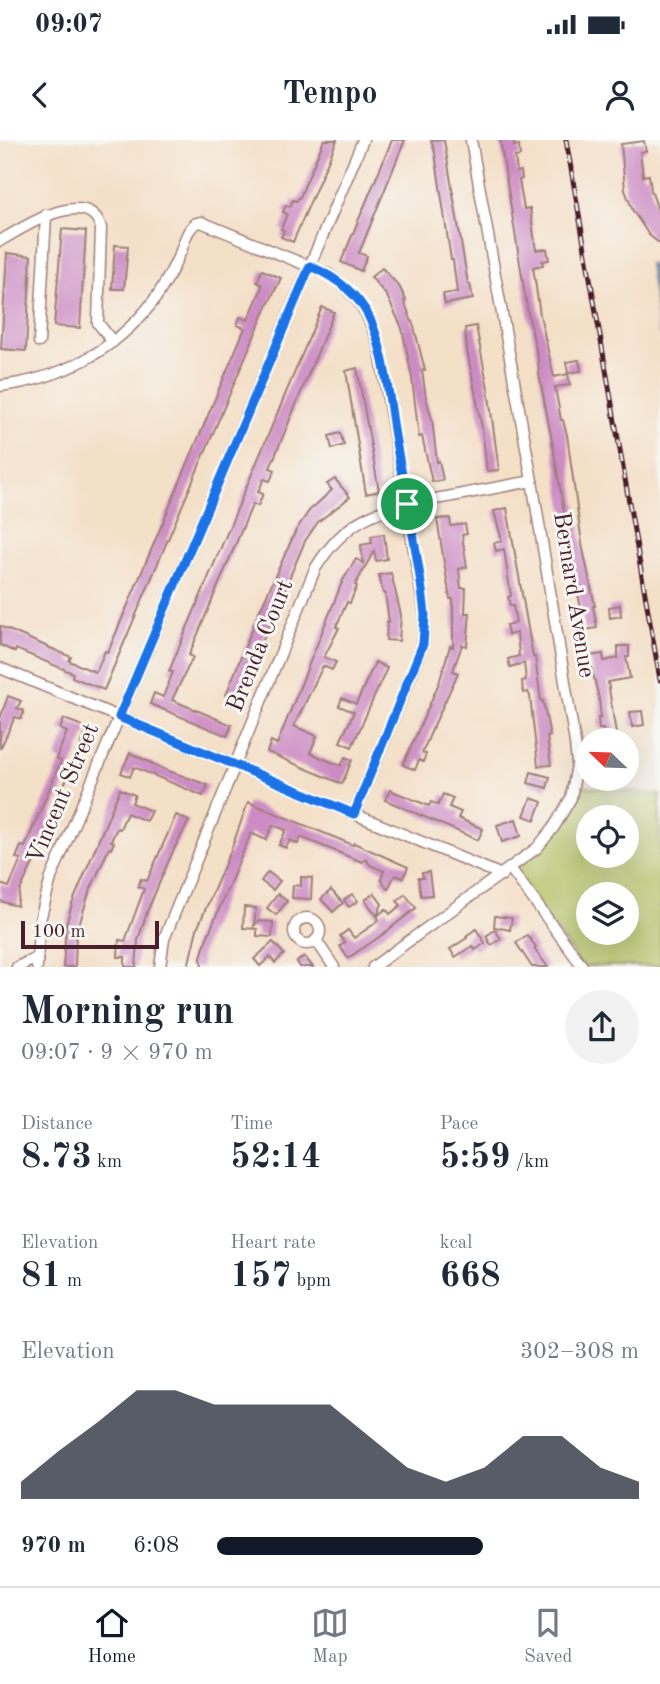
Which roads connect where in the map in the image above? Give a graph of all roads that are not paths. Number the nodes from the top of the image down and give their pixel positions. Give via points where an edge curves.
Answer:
1 (363, 140) edge
2 (471, 140) edge
3 (46, 215) junction
4 (0, 240) edge
5 (310, 266) junction
6 (38, 342) dead end
7 (113, 342) junction
8 (0, 386) edge
9 (532, 481) junction
10 (407, 504) junction
11 (0, 668) edge
12 (119, 717) junction
13 (235, 766) junction
14 (354, 814) junction
15 (506, 872) junction
16 (316, 940) dead end
17 (37, 962) edge
18 (17, 967) edge
19 (160, 967) edge
20 (334, 967) edge
21 (373, 967) edge
22 (583, 967) edge

1 - 5 street, Vincent Street
2 - 9 street, Bernard Avenue
3 - 4 street
3 - 6 street
3 - 7 street via 74,208 99,219 98,323
5 - 7 street via 208,224 195,223 158,294
5 - 10 street via 349,290 369,317 379,346
5 - 12 street, Vincent Street
7 - 8 street via 63,371
9 - 10 street, Brenda Court
9 - 15 street, Bernard Avenue via 577,765 571,798 555,827
10 - 13 street, Brenda Court via 359,521 321,560
10 - 14 street via 425,615 423,644
11 - 12 street
12 - 13 street
12 - 17 street, Vincent Street via 51,877 40,914
13 - 14 street
13 - 19 street, Brenda Court via 164,939
14 - 15 street
15 - 21 street, Bernard Avenue
15 - 22 street
16 - 20 street
17 - 18 street

